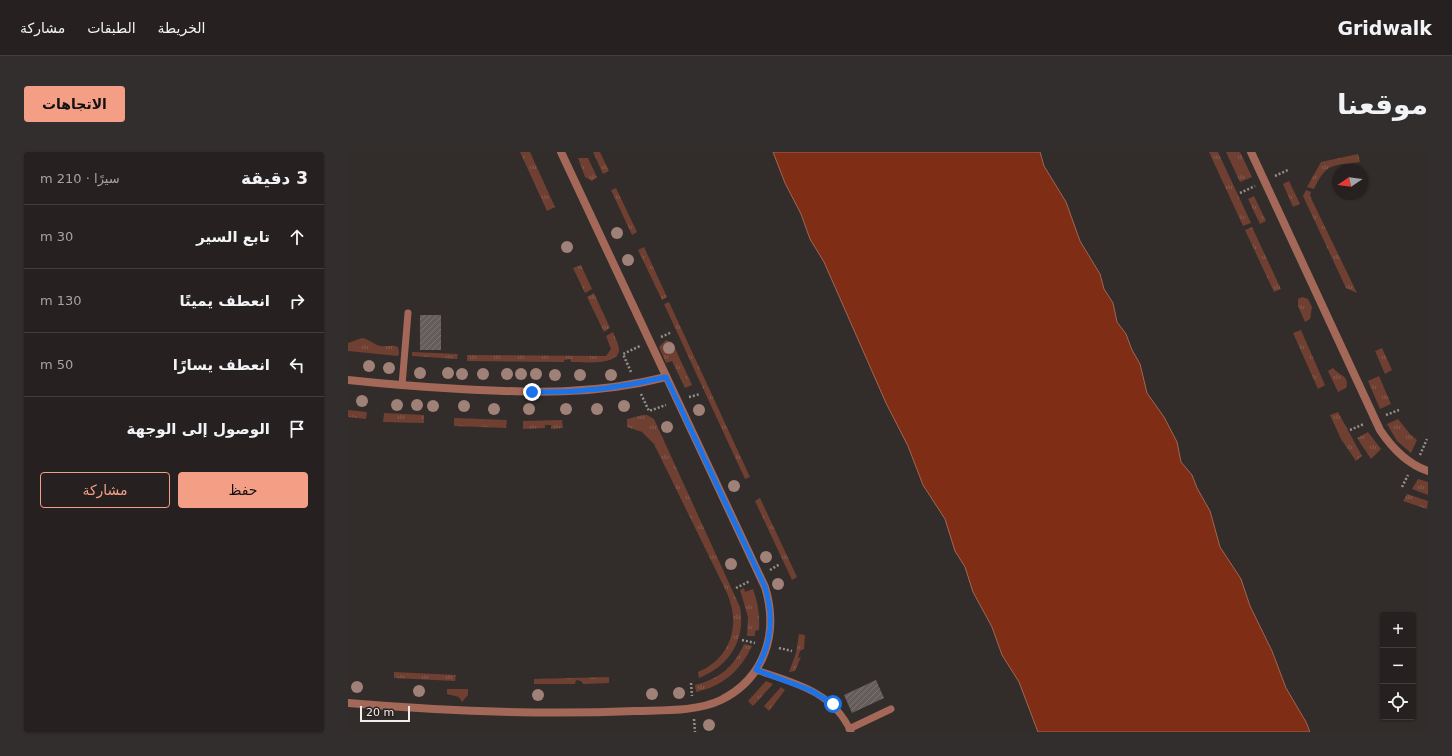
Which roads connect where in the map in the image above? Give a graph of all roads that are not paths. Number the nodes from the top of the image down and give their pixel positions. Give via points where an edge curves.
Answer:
1 (562, 152) edge
2 (1251, 152) edge
3 (408, 313) dead end
4 (666, 377) junction
5 (348, 380) edge
6 (402, 385) junction
7 (1428, 471) edge
8 (756, 670) junction
9 (348, 703) edge
10 (891, 709) dead end
11 (850, 731) edge

1 - 4 street
2 - 7 street via 1380,430 1399,453
3 - 6 lane
4 - 6 street via 624,387 576,392 497,391
4 - 8 street via 765,587 771,627 765,653
5 - 6 street
8 - 9 street via 740,688 720,700 693,707 670,709 526,713
8 - 11 lane via 825,698 840,712
10 - 11 lane

